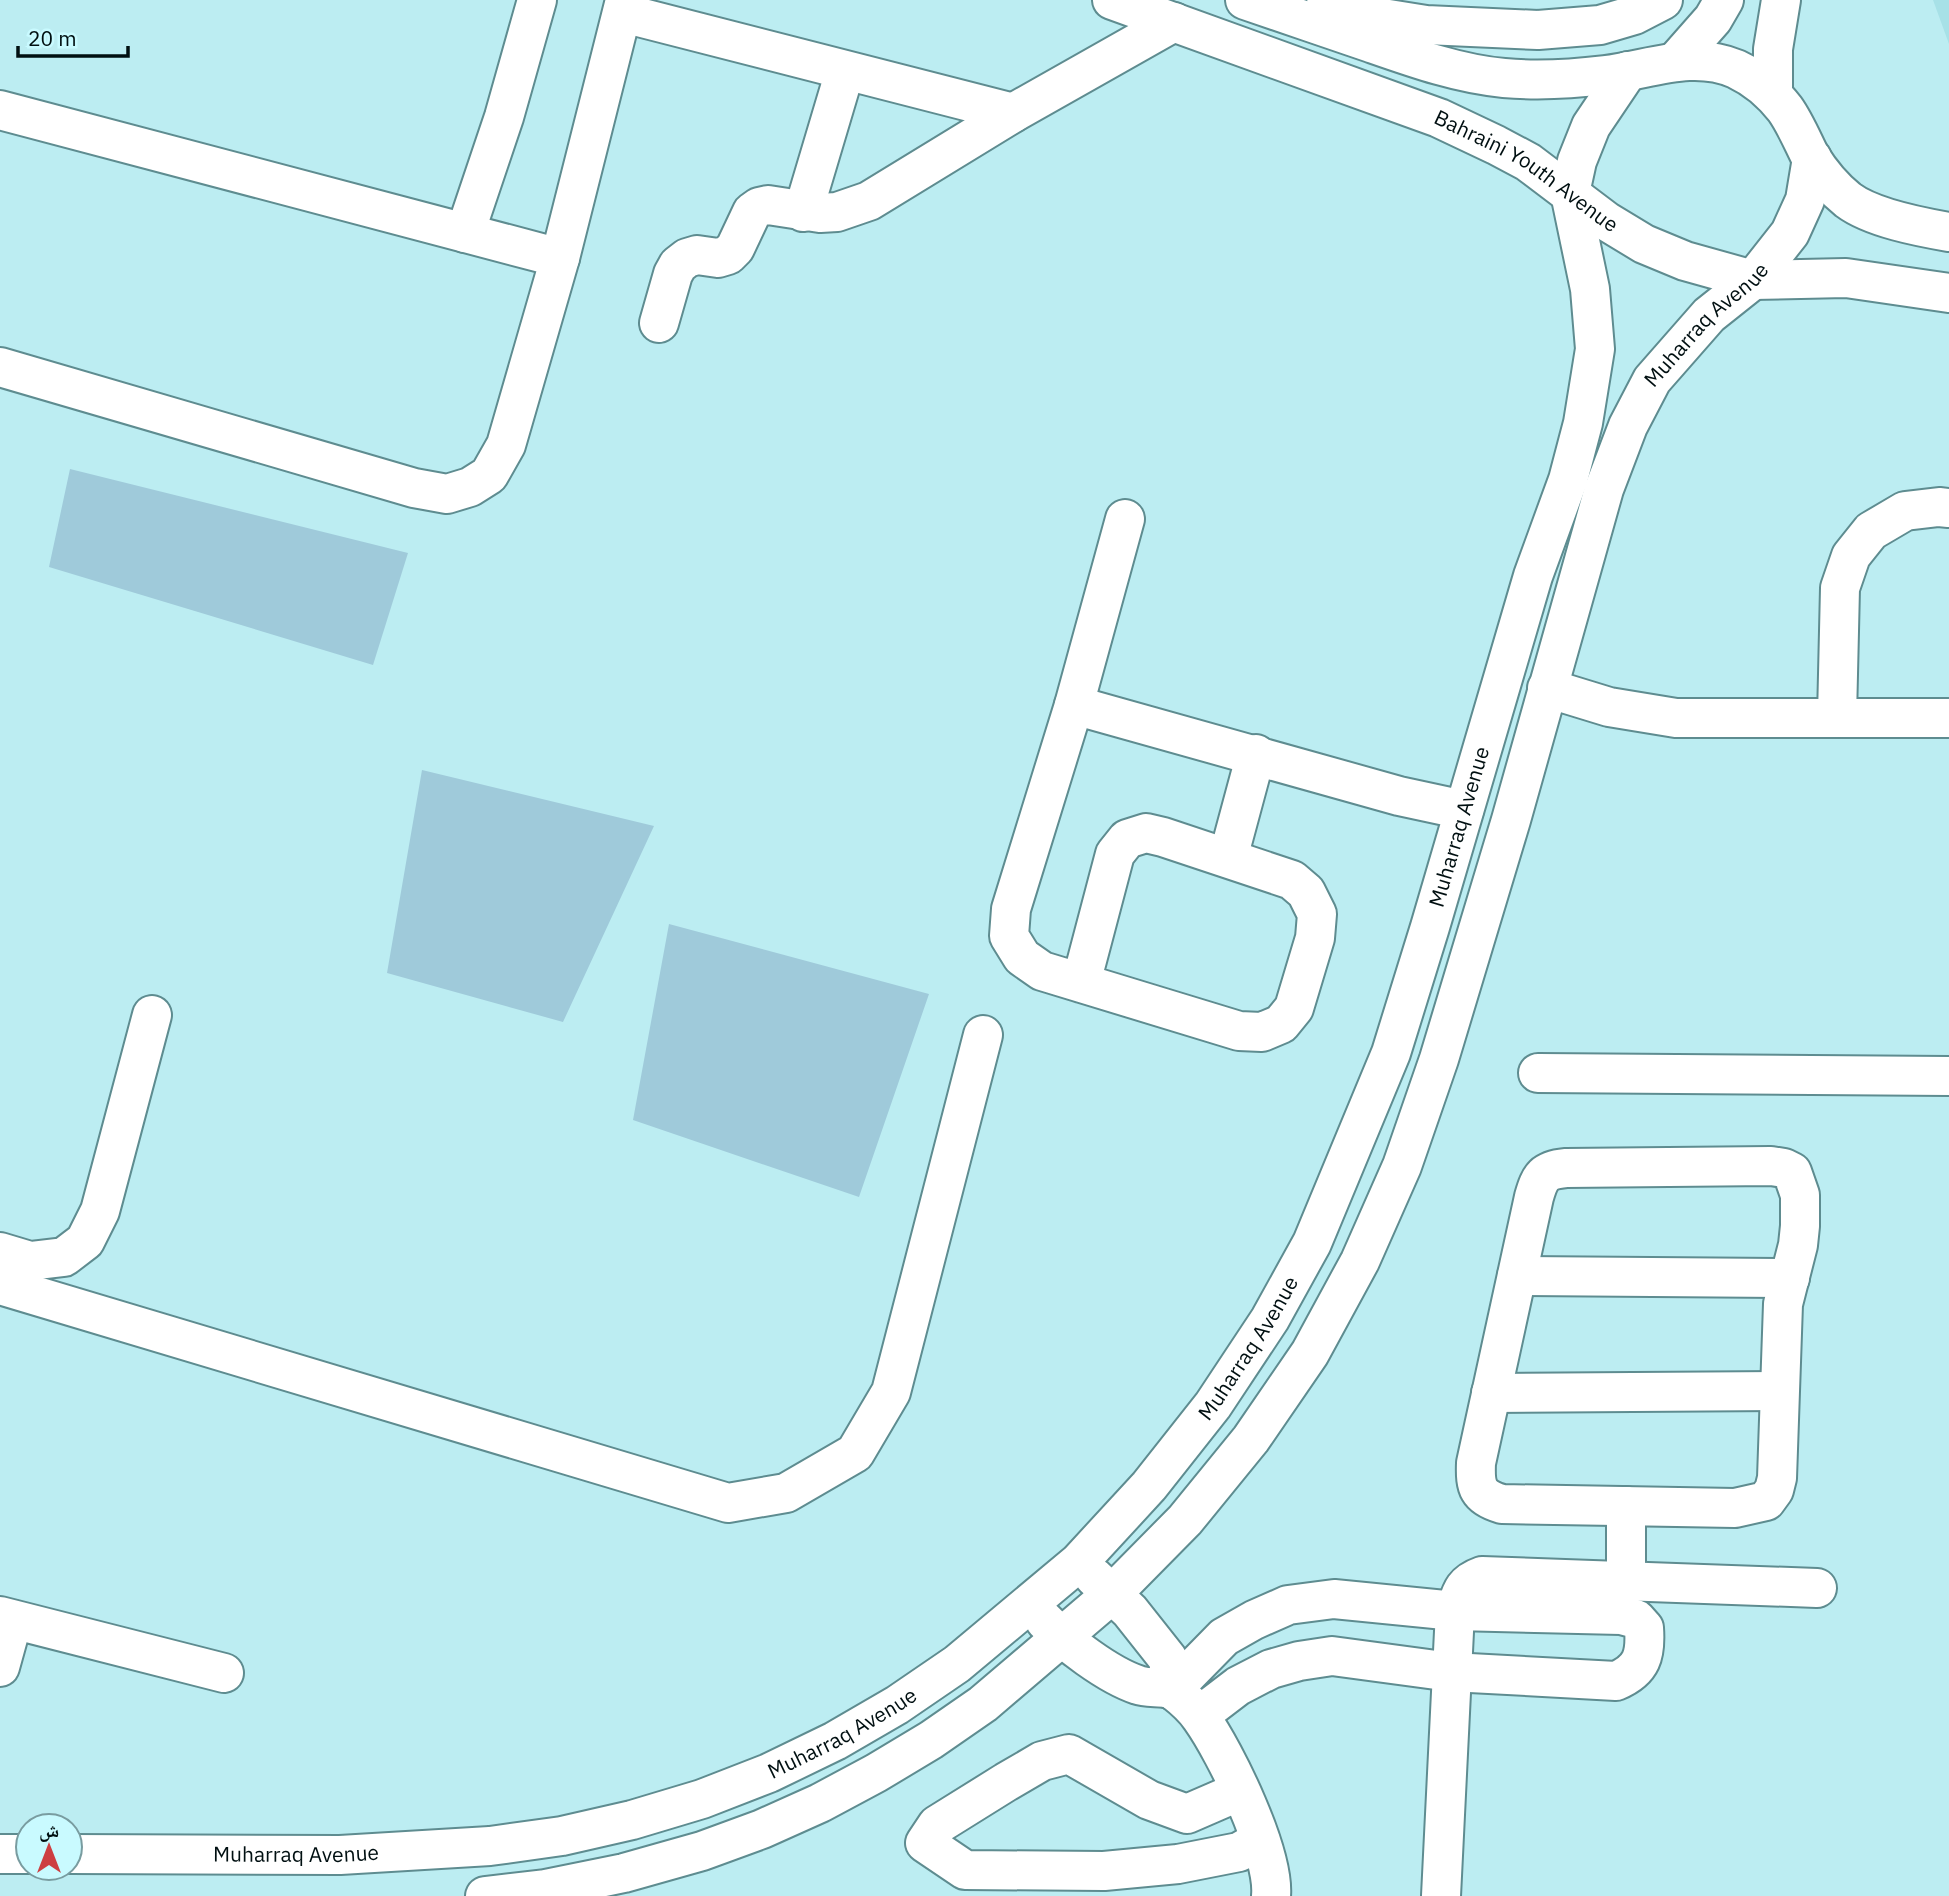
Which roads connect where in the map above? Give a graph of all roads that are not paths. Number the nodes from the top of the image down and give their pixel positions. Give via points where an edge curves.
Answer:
1 (537, 0) edge
2 (1112, 0) edge
3 (1245, 0) edge
4 (1309, 0) edge
5 (1663, 0) edge
6 (1724, 0) edge
7 (1781, 0) edge
8 (626, 4) edge
9 (1174, 22) junction
10 (1676, 61) junction
11 (845, 71) junction
12 (1628, 71) junction
13 (1773, 95) junction
14 (0, 110) edge
15 (1013, 113) junction
16 (1812, 158) junction
17 (1570, 192) junction
18 (803, 212) junction
19 (1949, 232) edge
20 (465, 233) junction
21 (560, 258) junction
22 (1753, 281) junction
23 (1949, 293) edge
24 (659, 323) dead end
25 (0, 367) edge
26 (1949, 508) edge
27 (1125, 519) dead end
28 (1547, 688) junction
29 (1074, 705) junction
30 (1837, 717) junction
31 (1949, 718) edge
32 (1256, 754) junction
33 (1464, 810) junction
34 (1228, 858) junction
35 (1080, 983) junction
36 (152, 1015) dead end
37 (983, 1035) dead end
38 (1538, 1073) dead end
39 (1949, 1076) edge
40 (0, 1252) edge
41 (1517, 1276) junction
42 (1790, 1278) junction
43 (0, 1285) edge
44 (1779, 1391) junction
45 (1491, 1393) junction
46 (1626, 1506) junction
47 (1079, 1562) junction
48 (1626, 1580) junction
49 (1817, 1587) dead end
50 (1112, 1594) junction
51 (1030, 1604) junction
52 (1455, 1611) junction
53 (6, 1618) edge
54 (1062, 1638) junction
55 (0, 1667) edge
56 (1451, 1672) junction
57 (224, 1673) dead end
58 (1172, 1690) junction
59 (1200, 1715) junction
60 (1240, 1791) junction
61 (1260, 1840) junction
62 (84, 1854) edge
63 (545, 1892) edge
64 (485, 1896) edge
65 (1271, 1896) edge
66 (1441, 1896) edge

1 - 20 street
2 - 9 street, Bahraini Youth Avenue
3 - 12 street via 1470,73 1556,80
4 - 5 street via 1426,25 1538,30 1600,25
6 - 10 street
7 - 13 street via 1773,49
8 - 11 street
8 - 21 street
9 - 15 street
9 - 17 street, Bahraini Youth Avenue via 1439,118 1528,162
10 - 12 street
10 - 13 street via 1699,60 1735,69
11 - 15 street
11 - 18 street
12 - 17 street, Muharraq Avenue via 1591,125
13 - 16 street
14 - 20 street
15 - 18 street via 869,201 837,212
16 - 19 street via 1850,201 1883,216
16 - 22 street, Muharraq Avenue via 1805,200 1790,233
17 - 22 street, Bahraini Youth Avenue via 1644,244
17 - 33 street, Muharraq Avenue via 1590,289 1595,349 1583,423
18 - 24 street via 759,207 728,255 687,258 673,274
20 - 21 street
21 - 25 street via 506,445 489,475 447,494
22 - 23 street, Bahraini Youth Avenue via 1846,278
22 - 28 street, Muharraq Avenue via 1709,316 1652,380 1628,426 1604,489
26 - 30 street via 1905,511 1871,531 1851,556 1839,589
27 - 29 street
28 - 30 street via 1676,718
28 - 50 street, Muharraq Avenue via 1439,1059 1402,1166 1360,1261 1310,1353 1251,1439 1185,1520
29 - 32 street
29 - 35 street via 1011,909 1009,936 1022,957 1042,971
30 - 31 street
32 - 33 street
32 - 34 street
33 - 47 street, Muharraq Avenue via 1391,1053 1312,1243 1270,1319 1213,1405 1149,1486
34 - 35 street via 1146,833 1127,839 1115,854
34 - 35 street via 1293,880 1306,892 1317,914 1315,938 1294,1008 1281,1024 1262,1032 1239,1031
36 - 40 street via 100,1211 85,1241 64,1257 30,1261
37 - 43 street via 891,1392 855,1454 786,1493 728,1503
38 - 39 street
41 - 42 street
41 - 42 street via 1538,1185 1543,1175 1554,1170 1771,1166 1792,1172 1800,1195 1798,1245
41 - 45 street
42 - 44 street via 1783,1304
44 - 45 street
44 - 46 street via 1777,1478 1766,1502 1735,1508
45 - 46 street via 1475,1480 1487,1500
46 - 48 street
47 - 50 street
47 - 51 street, Muharraq Avenue
48 - 49 street
48 - 52 street via 1482,1576 1463,1589
50 - 54 street, Muharraq Avenue
50 - 58 street via 1168,1659
51 - 54 street
51 - 62 street, Muharraq Avenue via 957,1664 835,1741 713,1795 632,1820 562,1836 478,1847 340,1855
52 - 56 street
52 - 56 street via 1621,1615 1636,1619 1644,1628 1645,1640 1639,1665 1616,1681
52 - 58 street via 1334,1599 1288,1605 1224,1637
53 - 55 street
53 - 57 street
54 - 58 street via 1138,1685
54 - 63 street, Muharraq Avenue via 983,1704 931,1740 820,1803 702,1851
56 - 59 street via 1332,1656 1299,1661 1238,1686
56 - 66 street
58 - 59 street
59 - 60 street
60 - 61 street
60 - 61 street via 1186,1814 1149,1800 1069,1754 1042,1762 1006,1782 937,1825 925,1843 965,1870 1104,1871 1239,1853
61 - 65 street via 1267,1856
63 - 64 street, Muharraq Avenue

